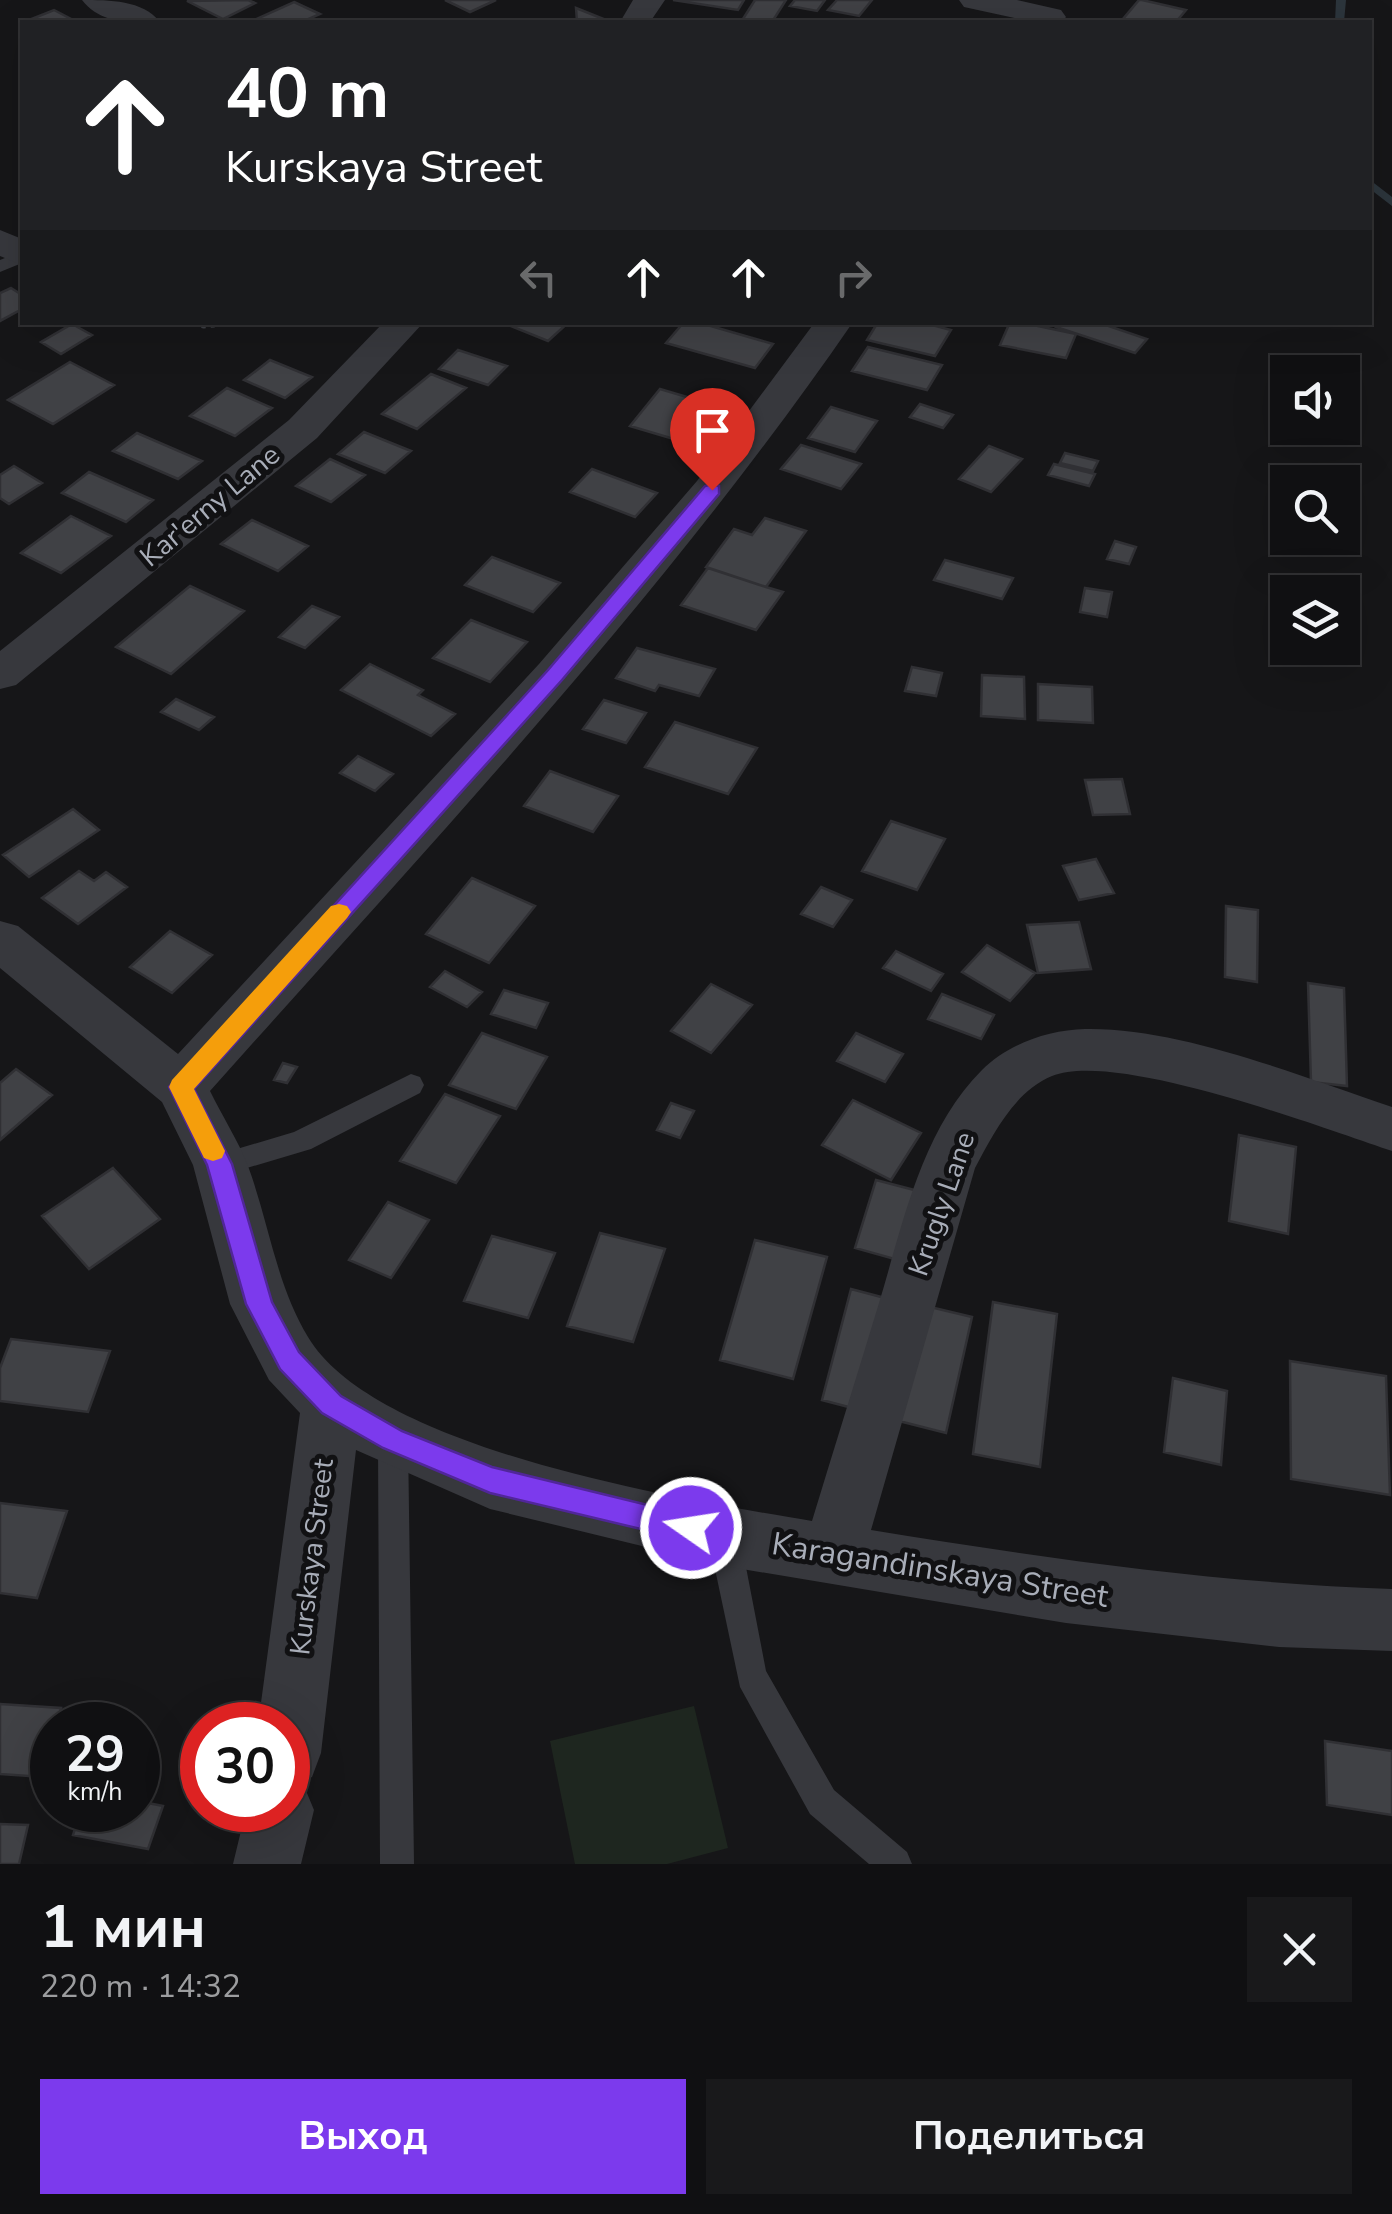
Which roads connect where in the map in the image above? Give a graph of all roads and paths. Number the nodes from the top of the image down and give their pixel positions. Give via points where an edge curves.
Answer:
1 (98, 0) edge
2 (975, 0) edge
3 (1053, 13) edge
4 (140, 20) edge
5 (403, 325) edge
6 (833, 325) edge
7 (0, 674) edge
8 (0, 940) edge
9 (411, 1085) dead end
10 (181, 1087) junction
11 (1392, 1129) edge
12 (220, 1164) junction
13 (331, 1404) junction
14 (393, 1440) junction
15 (724, 1536) junction
16 (833, 1554) junction
17 (1392, 1620) edge
18 (294, 1702) edge
19 (275, 1832) edge
20 (267, 1864) edge
21 (397, 1864) edge
22 (895, 1864) edge

1 - 4 street
2 - 3 street
5 - 7 street, Kar'erny Lane via 303,429
6 - 10 street via 712,490 567,661
8 - 10 street
9 - 12 lane via 301,1141
10 - 12 street
11 - 16 street, Krugly Lane via 1190,1067 1108,1050 1050,1054 1012,1077 977,1110 948,1168
12 - 13 street via 259,1304 290,1361
13 - 14 street, Karagandinskaya Street
13 - 18 street, Kurskaya Street
14 - 15 street, Karagandinskaya Street via 490,1480
14 - 21 lane
15 - 16 street, Karagandinskaya Street
15 - 22 lane via 751,1676 822,1802
16 - 17 street, Karagandinskaya Street via 1066,1592 1279,1616
19 - 20 street

